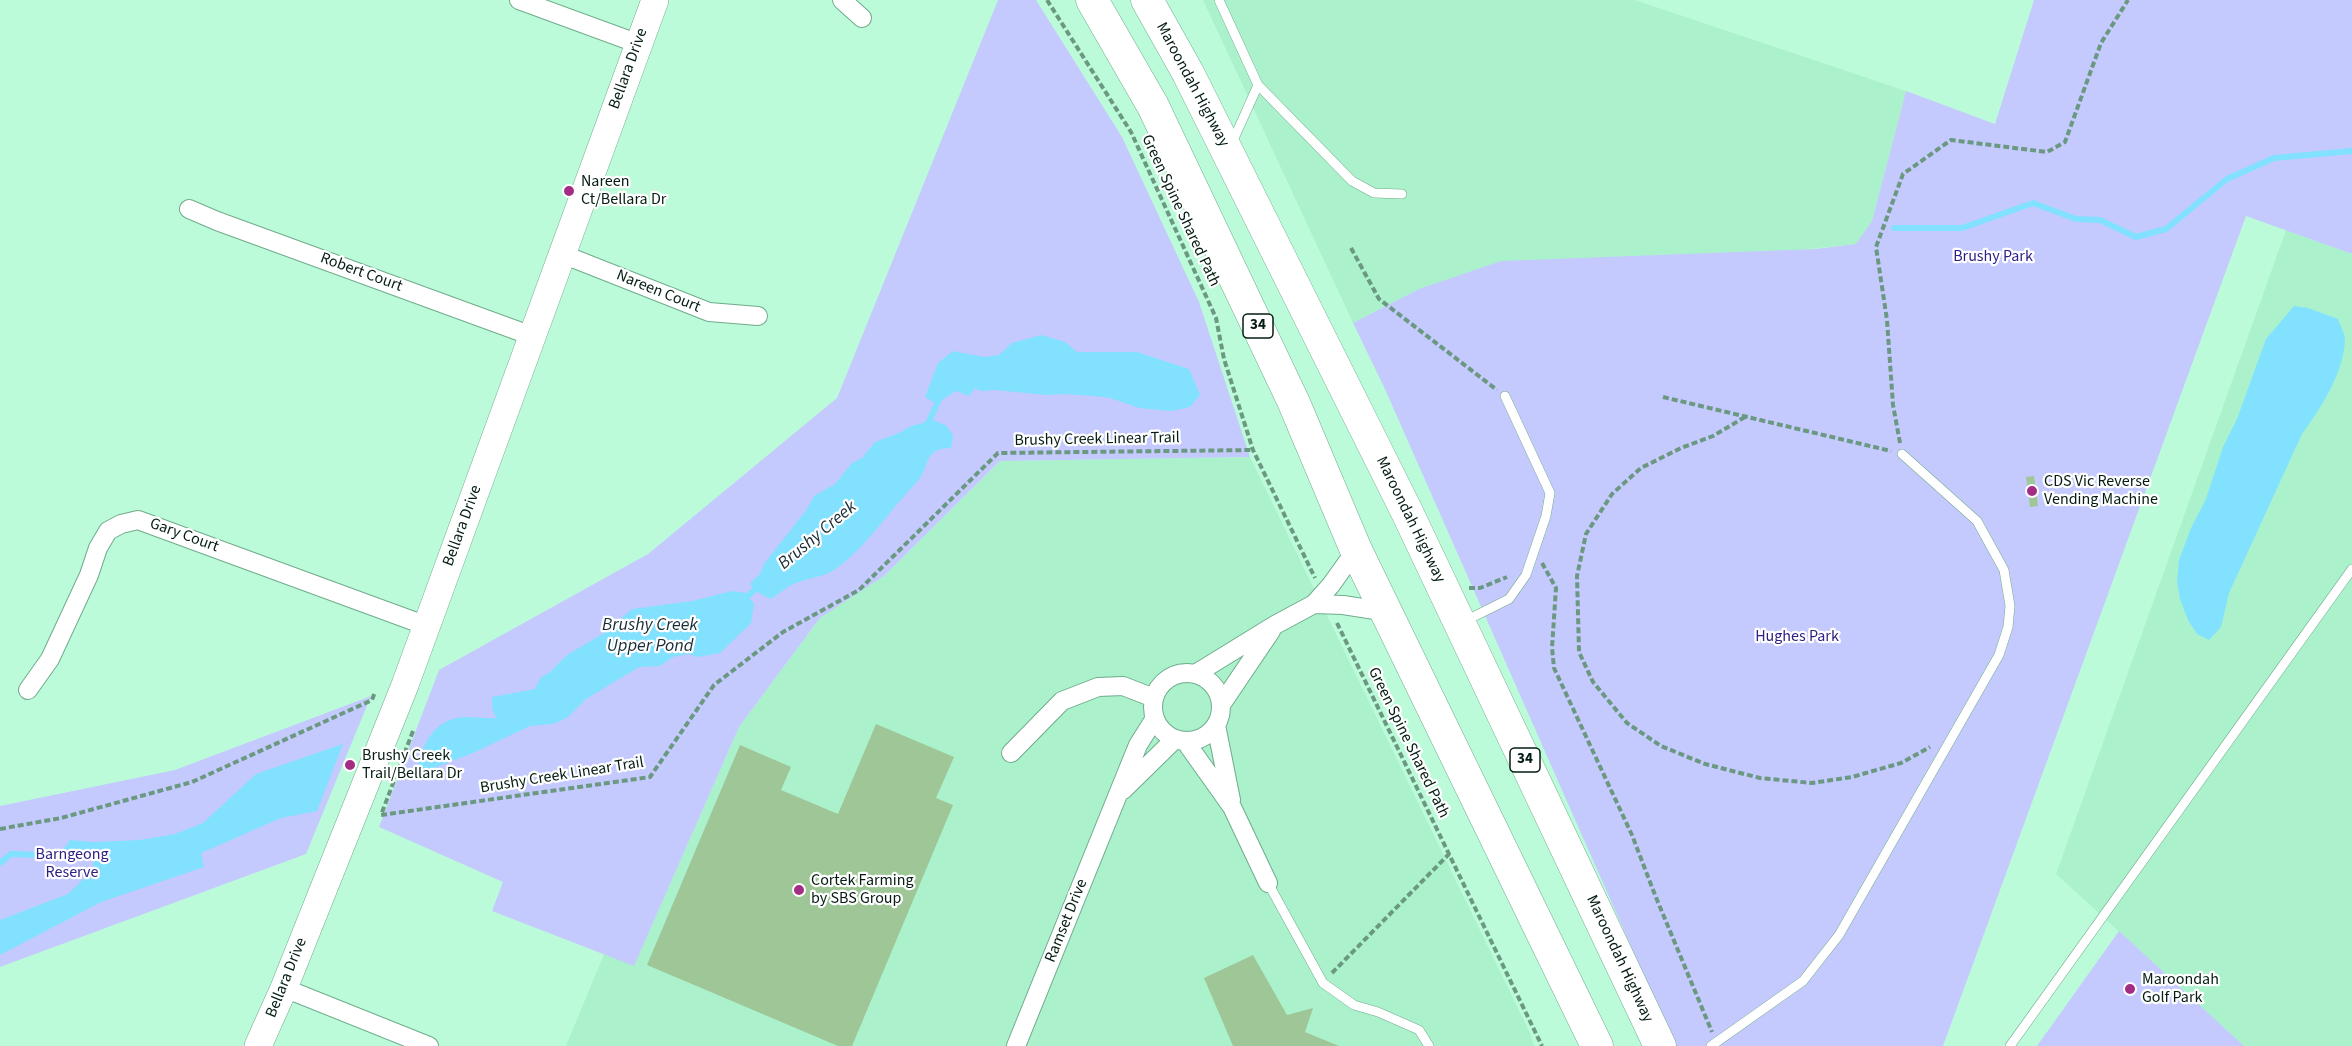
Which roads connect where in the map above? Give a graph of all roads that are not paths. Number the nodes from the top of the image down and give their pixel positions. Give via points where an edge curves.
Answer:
1 (519, 0) edge
2 (655, 0) edge
3 (842, 0) edge
4 (1092, 0) edge
5 (1147, 0) edge
6 (1219, 0) edge
7 (862, 18) dead end
8 (639, 44) junction
9 (1258, 85) junction
10 (1227, 152) junction
11 (1402, 194) dead end
12 (189, 209) dead end
13 (562, 254) junction
14 (758, 316) dead end
15 (532, 336) junction
16 (1504, 396) road end
17 (1902, 454) road end
18 (1356, 550) junction
19 (2352, 569) edge
20 (1321, 601) junction
21 (1388, 612) junction
22 (1461, 623) junction
23 (1275, 625) junction
24 (427, 626) junction
25 (1197, 673) junction
26 (28, 690) dead end
27 (1154, 698) junction
28 (1221, 705) junction
29 (1155, 718) junction
30 (1216, 725) junction
31 (1180, 740) junction
32 (1011, 753) dead end
33 (1118, 795) junction
34 (1232, 807) junction
35 (1269, 883) joint
36 (284, 988) junction
37 (1714, 1044) edge
38 (258, 1046) edge
39 (429, 1046) edge
40 (1016, 1046) edge
41 (1429, 1046) edge
42 (1597, 1046) edge
43 (1660, 1046) edge
44 (2010, 1046) edge

1 - 8 street
2 - 8 main road, Bellara Drive
3 - 7 street
4 - 18 highway, 34 via 1153,106 1198,199 1294,403
5 - 10 highway, Maroondah Highway / 34
6 - 9 lane
8 - 13 main road, Bellara Drive
9 - 10 lane
9 - 11 lane via 1352,181 1374,193
10 - 22 highway, Maroondah Highway / 34
12 - 15 street, Robert Court
13 - 14 street, Nareen Court via 709,312
13 - 15 main road, Bellara Drive
15 - 24 main road, Bellara Drive
16 - 22 lane via 1550,493 1546,516 1526,575 1509,599
17 - 37 lane via 1977,521 2004,570 2010,606 2008,627 1999,655 1839,935 1803,981
18 - 20 street
18 - 21 highway, 34
19 - 44 lane
20 - 21 street
20 - 23 street
21 - 42 highway, 34
22 - 43 highway, Maroondah Highway / 34
23 - 25 street
23 - 28 street
24 - 26 street, Gary Court via 138,520 108,531 50,659
24 - 36 main road, Bellara Drive via 405,684 403,725 353,810
25 - 27 street via 1175,674 1158,688
25 - 28 street via 1214,685
27 - 29 street
27 - 32 street via 1123,686 1098,687 1062,701
28 - 30 street
29 - 31 street via 1166,734
29 - 33 street, Ramset Drive via 1138,745
30 - 31 street via 1203,737
30 - 34 street
31 - 33 street, Ramset Drive
31 - 34 street
33 - 40 street, Ramset Drive
34 - 35 street
35 - 41 lane via 1323,983 1353,1005 1419,1030
36 - 38 main road, Bellara Drive
36 - 39 street

